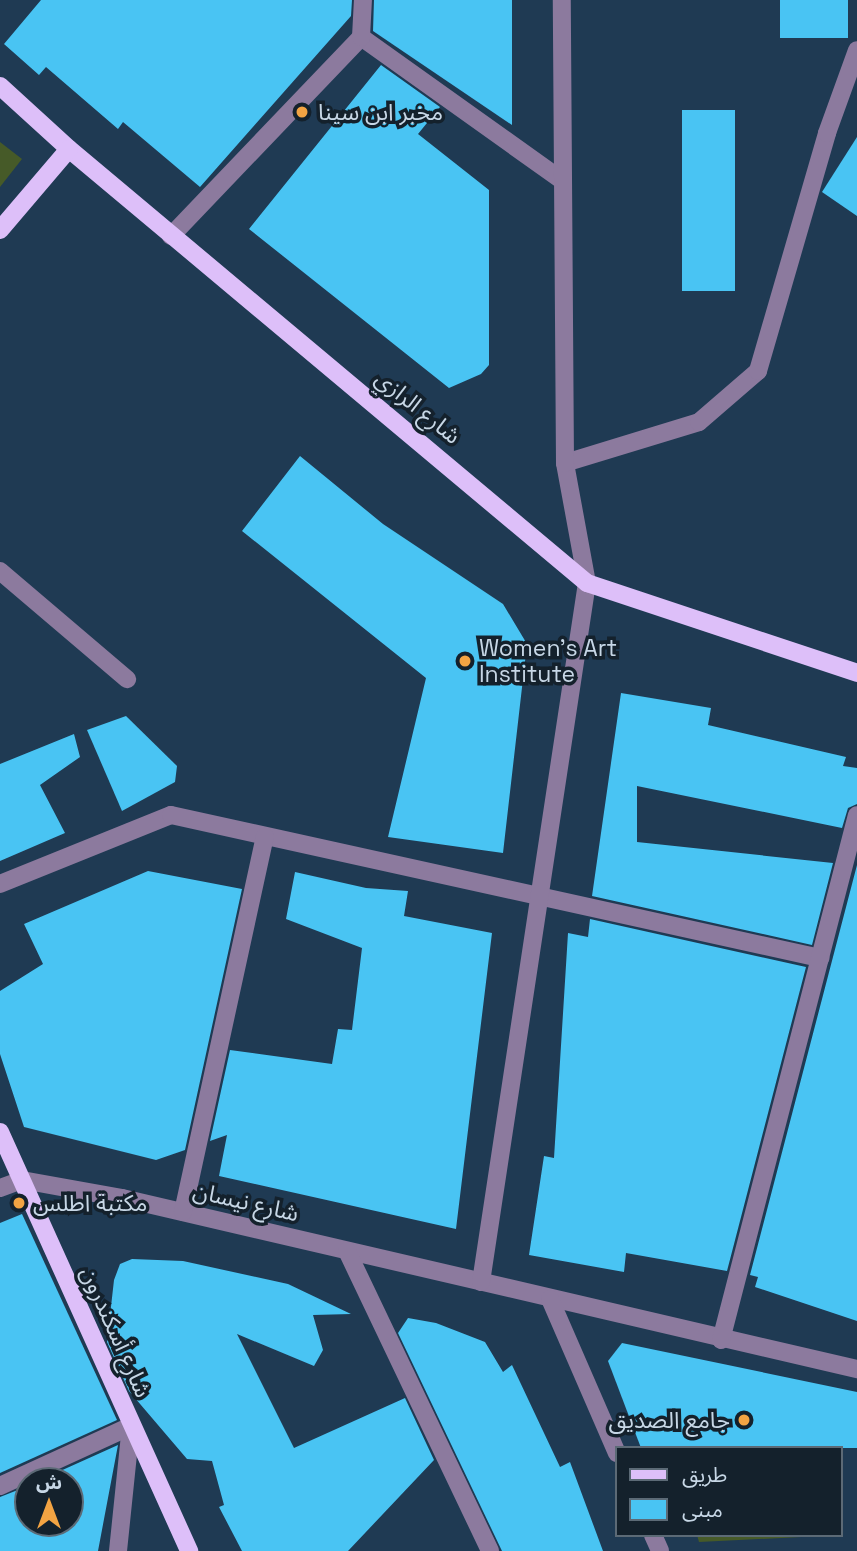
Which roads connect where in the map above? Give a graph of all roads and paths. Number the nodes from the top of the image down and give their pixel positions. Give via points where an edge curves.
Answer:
1 (363, 0) edge
2 (562, 0) edge
3 (361, 37) junction
4 (857, 50) edge
5 (0, 86) edge
6 (69, 149) junction
7 (563, 181) junction
8 (0, 230) edge
9 (171, 236) junction
10 (565, 463) junction
11 (0, 571) edge
12 (587, 583) junction
13 (857, 673) edge
14 (127, 679) dead end
15 (857, 815) edge
16 (265, 837) junction
17 (0, 884) edge
18 (539, 899) junction
19 (820, 958) junction
20 (0, 1132) edge
21 (22, 1180) junction
22 (0, 1188) edge
23 (183, 1212) junction
24 (347, 1251) junction
25 (481, 1282) junction
26 (551, 1299) junction
27 (721, 1340) junction
28 (857, 1369) edge
29 (131, 1426) junction
30 (616, 1451) edge
31 (0, 1486) edge
32 (118, 1551) edge
33 (189, 1551) edge
34 (490, 1551) edge

1 - 3 street
2 - 7 street
3 - 7 street
3 - 9 street
4 - 10 street via 827,132 758,371 699,422
5 - 6 main road, شارع الرازي
6 - 8 main road
6 - 9 main road, شارع الرازي
7 - 10 street
9 - 12 main road, شارع الرازي
10 - 12 street
11 - 14 street
12 - 13 main road, شارع الرازي
12 - 18 street
15 - 19 street
16 - 17 street via 171,816
16 - 18 street
16 - 23 street
18 - 19 street
18 - 25 street
19 - 27 street
20 - 21 main road, شارع أسكندرون
21 - 22 street
21 - 23 street, شارع نيسان
21 - 29 main road, شارع أسكندرون
23 - 24 street, شارع نيسان
24 - 25 street, شارع نيسان
24 - 34 street
25 - 26 street, شارع نيسان
26 - 27 street
26 - 30 street
27 - 28 street
29 - 31 street
29 - 32 street
29 - 33 main road, شارع أسكندرون

